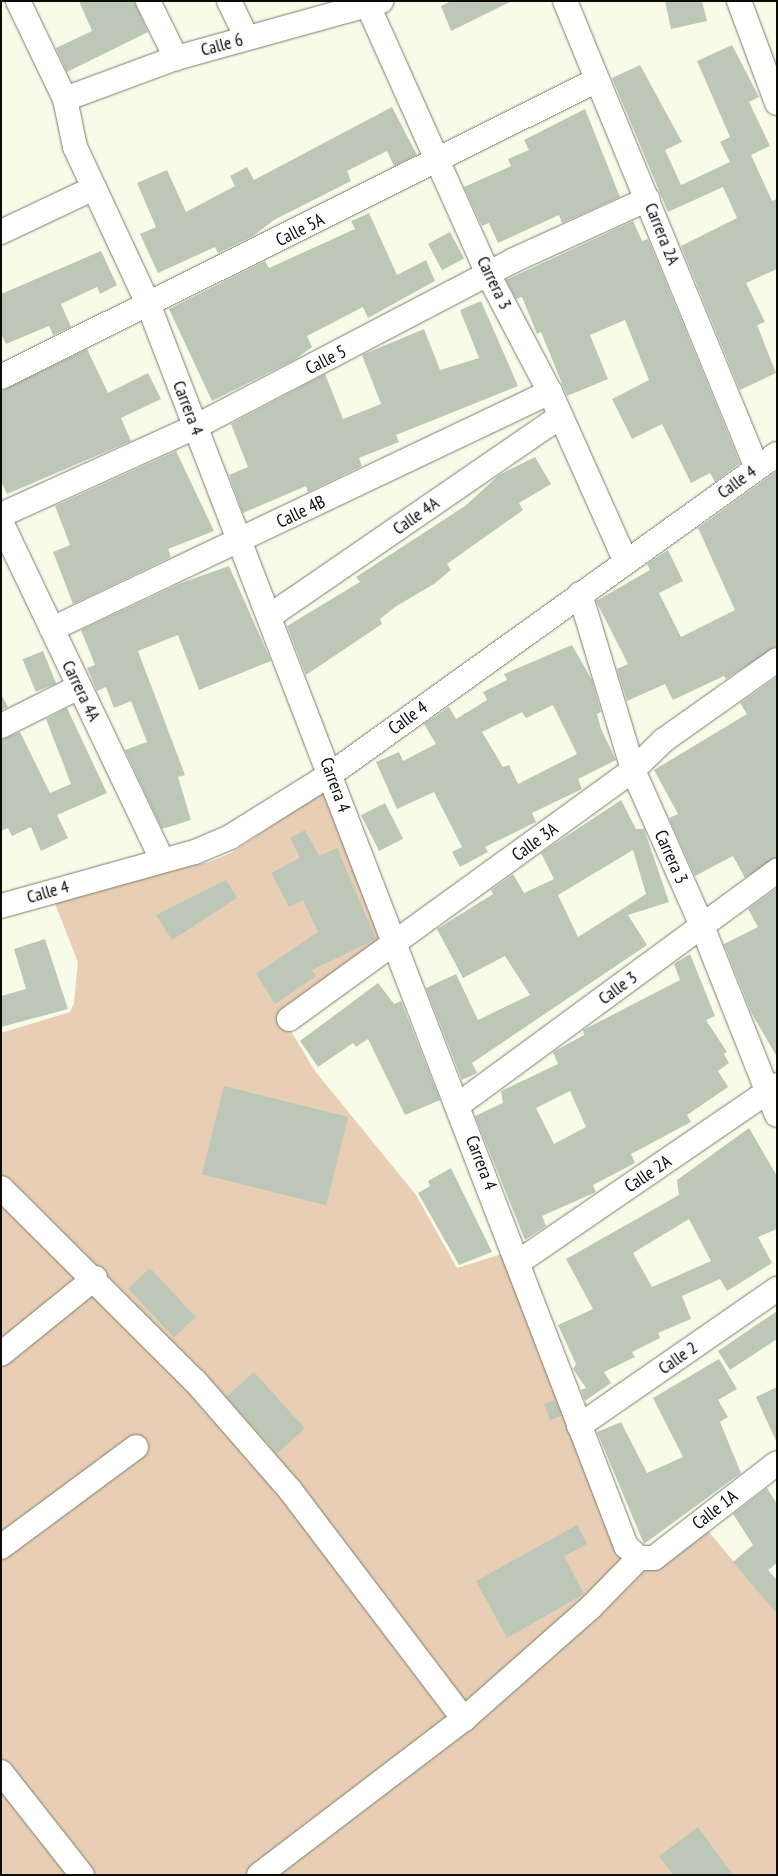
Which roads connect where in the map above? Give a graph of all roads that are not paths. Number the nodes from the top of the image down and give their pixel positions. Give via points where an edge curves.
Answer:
1 (18, 1) edge
2 (148, 1) edge
3 (229, 1) edge
4 (565, 1) edge
5 (739, 1) edge
6 (372, 3) edge
7 (247, 38) junction
8 (176, 58) junction
9 (597, 80) junction
10 (65, 99) junction
11 (777, 103) edge
12 (438, 160) junction
13 (94, 188) junction
14 (648, 199) junction
15 (1, 232) edge
16 (489, 276) junction
17 (149, 306) junction
18 (1, 377) edge
19 (550, 392) junction
20 (561, 416) junction
21 (195, 427) junction
22 (777, 454) edge
23 (758, 468) junction
24 (1, 515) edge
25 (1, 522) edge
26 (239, 542) junction
27 (8, 554) edge
28 (626, 562) junction
29 (580, 594) junction
30 (270, 616) junction
31 (52, 630) junction
32 (777, 660) edge
33 (79, 687) junction
34 (1, 726) edge
35 (633, 770) junction
36 (331, 774) junction
37 (162, 860) junction
38 (777, 871) edge
39 (1, 906) edge
40 (702, 926) junction
41 (393, 946) junction
42 (289, 1019) dead end
43 (772, 1088) edge
44 (458, 1105) junction
45 (777, 1115) edge
46 (2, 1191) edge
47 (520, 1262) junction
48 (96, 1278) junction
49 (777, 1289) edge
50 (1, 1354) edge
51 (579, 1426) junction
52 (136, 1447) dead end
53 (777, 1463) edge
54 (1, 1547) edge
55 (646, 1558) junction
56 (464, 1719) junction
57 (1, 1772) edge
58 (82, 1875) edge
59 (259, 1875) edge

1 - 10 street, Carrera 4
2 - 8 street
3 - 7 street
4 - 9 street, Carrera 2A
5 - 11 street
6 - 7 street, Calle 6
6 - 12 street, Carrera 3
7 - 8 street, Calle 6
8 - 10 street, Calle 6
9 - 12 street, Calle 5A
9 - 14 street, Carrera 2A
10 - 13 street, Carrera 4 via 75,147
12 - 16 street, Carrera 3
12 - 17 street, Calle 5A
13 - 15 street
13 - 17 street, Carrera 4
14 - 16 street, Calle 5
14 - 23 street, Carrera 2A
16 - 19 street, Carrera 3
16 - 21 street, Calle 5
17 - 18 street, Calle 5A
17 - 21 street, Carrera 4
19 - 20 street, Carrera 3
19 - 26 street, Calle 4B
20 - 28 street, Carrera 3
20 - 30 street, Calle 4A
21 - 24 street, Calle 5
21 - 26 street, Carrera 4
22 - 23 street, Calle 4
23 - 28 street, Calle 4
25 - 27 street, Carrera 4A
26 - 30 street, Carrera 4
26 - 31 street, Calle 4B
27 - 31 street, Carrera 4A
28 - 29 street, Calle 4
29 - 35 street, Carrera 3
29 - 36 street, Calle 4
30 - 36 street, Carrera 4
31 - 33 street, Carrera 4A
32 - 35 street, Calle 3A via 664,740
33 - 34 street
33 - 37 street, Carrera 4A
35 - 40 street, Carrera 3
35 - 41 street, Calle 3A
36 - 37 street, Calle 4 via 230,837
36 - 41 street, Carrera 4
37 - 39 street, Calle 4
38 - 40 street, Calle 3
40 - 43 street, Carrera 3
40 - 44 street, Calle 3
41 - 42 street, Calle 3A
41 - 44 street, Carrera 4
43 - 45 street, Carrera 3
43 - 47 street, Calle 2A
44 - 47 street, Carrera 4
46 - 48 street
47 - 51 street, Carrera 4
48 - 50 street
48 - 56 street via 196,1382 290,1490
49 - 51 street, Calle 2
51 - 55 street, Carrera 4 via 626,1546
52 - 54 street
53 - 55 street, Calle 1A
55 - 56 street, Calle 1A
56 - 59 street, Calle 1A
57 - 58 street

